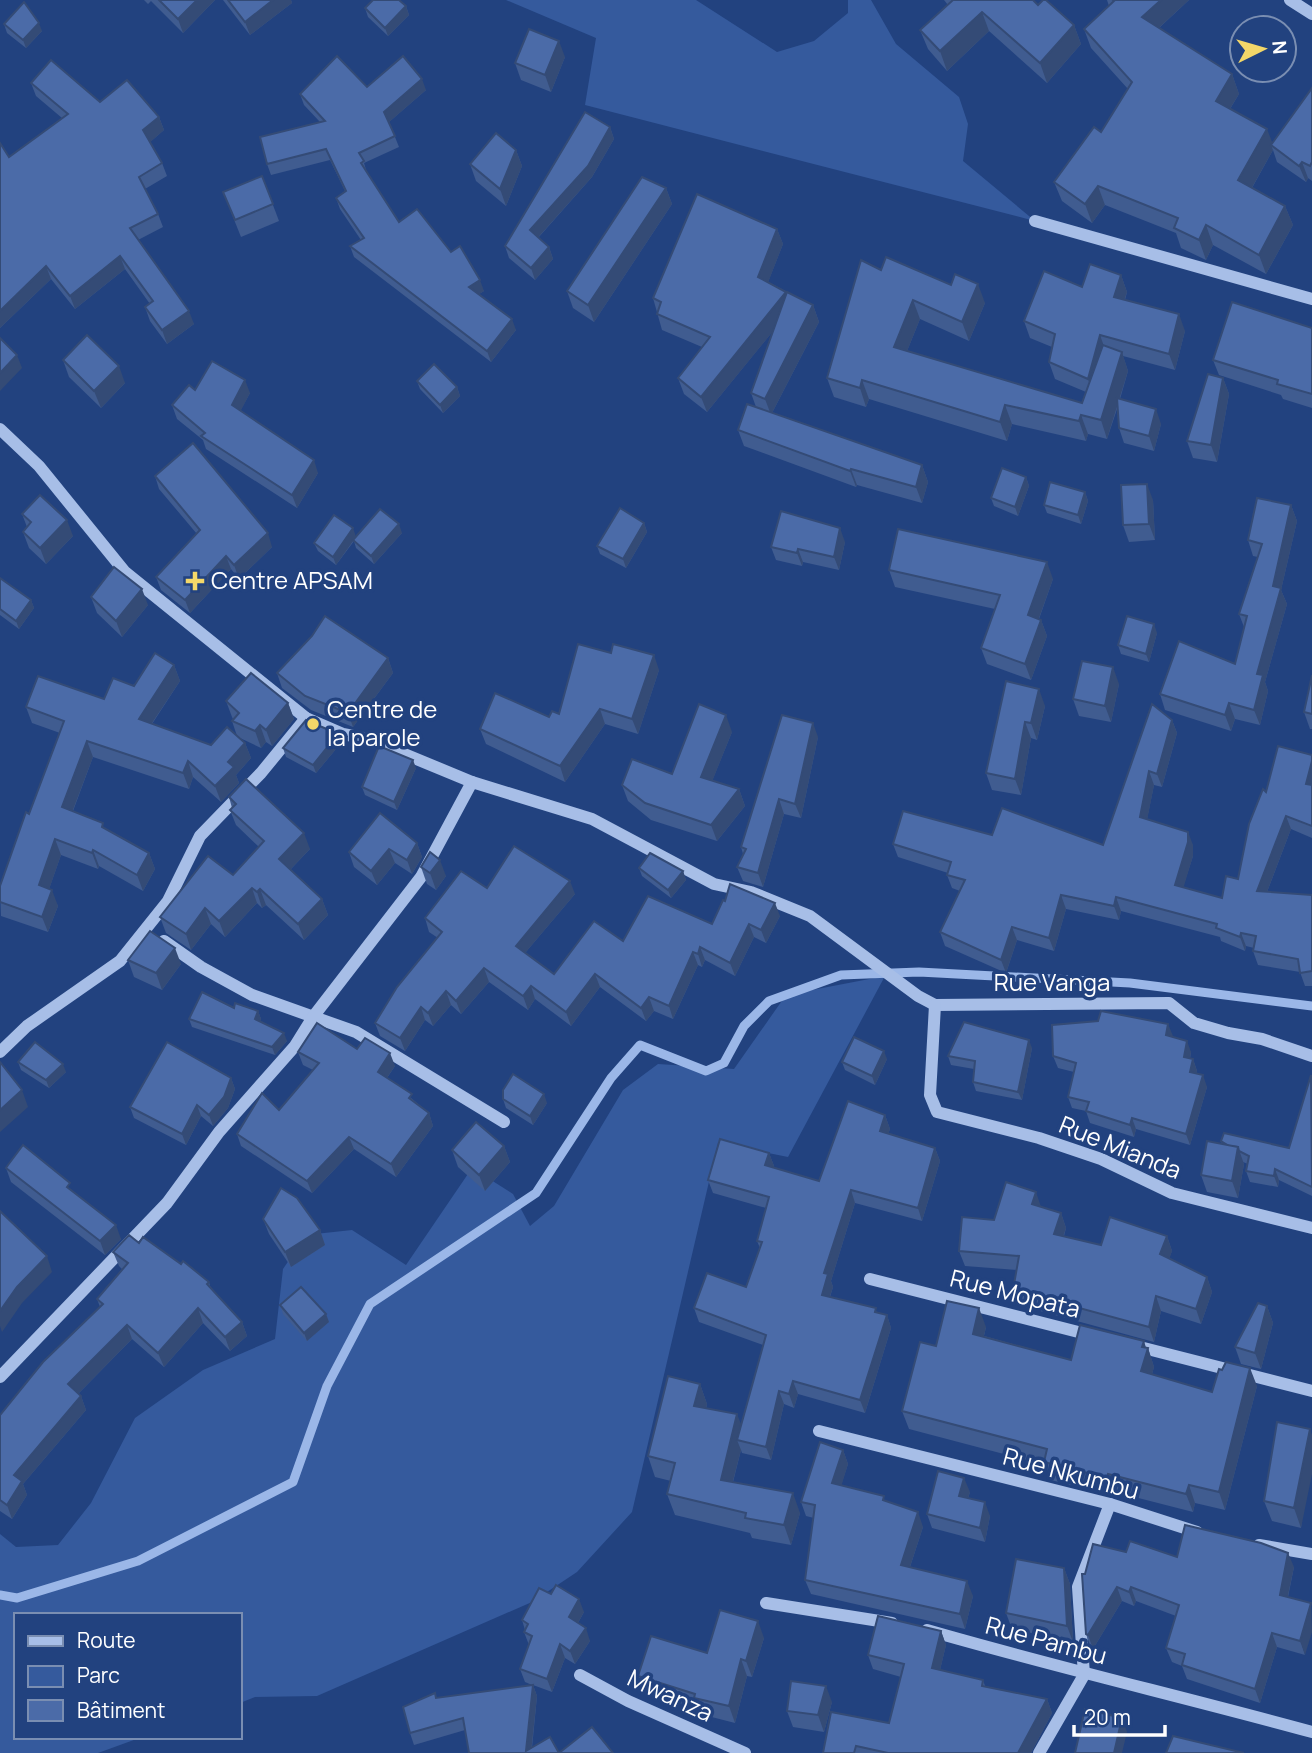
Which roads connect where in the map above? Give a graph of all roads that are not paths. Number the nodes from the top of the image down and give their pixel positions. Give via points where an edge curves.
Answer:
1 (1290, 0) edge
2 (1312, 14) edge
3 (1035, 221) dead end
4 (1312, 299) edge
5 (0, 429) edge
6 (306, 718) junction
7 (472, 782) junction
8 (146, 930) junction
9 (935, 1005) junction
10 (313, 1017) junction
11 (0, 1052) edge
12 (1312, 1056) edge
13 (504, 1122) dead end
14 (1312, 1228) edge
15 (870, 1279) dead end
16 (0, 1377) edge
17 (1312, 1391) edge
18 (819, 1431) dead end
19 (1110, 1504) junction
20 (1206, 1535) edge
21 (1244, 1543) edge
22 (1312, 1554) edge
23 (766, 1604) dead end
24 (580, 1675) dead end
25 (1084, 1675) junction
26 (1312, 1731) edge
27 (745, 1753) edge
28 (1040, 1753) edge

1 - 2 street
3 - 4 street
5 - 6 street via 39,466 125,572
6 - 7 street
6 - 8 street via 200,836 168,901
7 - 9 street via 592,819 714,884 751,892 810,916
7 - 10 street via 421,877
8 - 10 street via 252,995
8 - 11 street via 120,961 27,1026
9 - 12 street, Rue Vanga via 1169,1003 1194,1023
9 - 14 street, Rue Mianda via 930,1095 937,1112 1101,1158 1172,1193
10 - 13 street via 356,1032
10 - 16 street via 295,1046 219,1132 167,1203
15 - 17 street, Rue Mopata
18 - 19 street, Rue Nkumbu
19 - 20 street, Rue Nkumbu
19 - 25 street via 1078,1587
21 - 22 street
23 - 25 street, Rue Pambu via 906,1626
24 - 27 street, Mwanza
25 - 26 street, Rue Pambu
25 - 28 street

